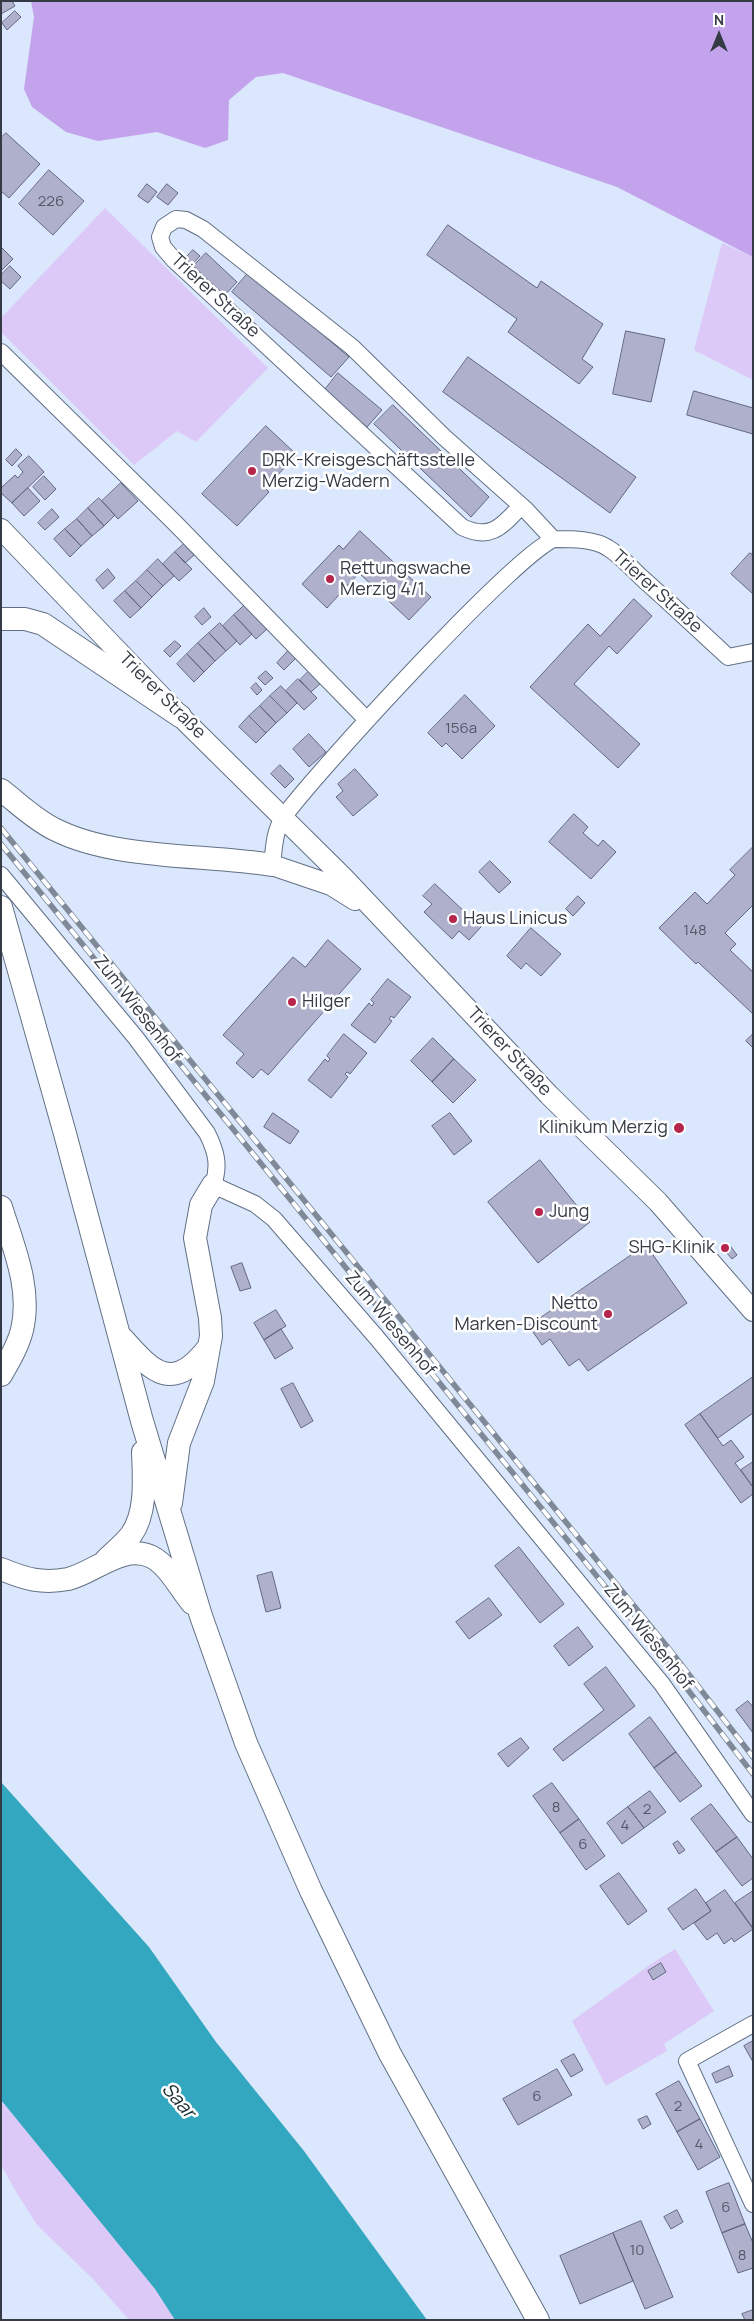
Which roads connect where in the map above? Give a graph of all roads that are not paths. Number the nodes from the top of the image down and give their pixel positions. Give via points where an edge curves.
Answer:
1 (1, 352) edge
2 (521, 506) junction
3 (1, 529) edge
4 (553, 539) junction
5 (1, 619) edge
6 (753, 652) edge
7 (180, 716) junction
8 (367, 720) junction
9 (1, 790) edge
10 (283, 818) junction
11 (272, 865) junction
12 (1, 875) edge
13 (1, 907) edge
14 (388, 923) junction
15 (214, 1185) junction
16 (1, 1207) edge
17 (753, 1311) edge
18 (120, 1336) junction
19 (208, 1348) junction
20 (1, 1375) edge
21 (142, 1421) junction
22 (170, 1514) junction
23 (104, 1563) junction
24 (1, 1569) edge
25 (201, 1616) junction
26 (753, 1814) edge
27 (753, 2024) edge
28 (753, 2204) edge
29 (538, 2320) edge

1 - 8 street via 176,524
2 - 2 street, Trierer Straße via 444,437 352,347 240,256 186,220 176,219 164,227 160,237 163,247 174,260 462,527 476,534 488,534
2 - 4 street, Trierer Straße
3 - 7 street, Trierer Straße
4 - 6 street, Trierer Straße via 578,540 607,547 728,657
4 - 8 street via 528,555
5 - 7 main road via 25,619 43,624
7 - 10 street, Trierer Straße
8 - 10 street
9 - 11 main road via 53,829 102,846
10 - 11 street via 277,831
10 - 14 street, Trierer Straße
11 - 14 street, Trierer Straße via 331,885
12 - 15 street, Zum Wiesenhof via 136,1038 207,1133 218,1165
13 - 18 main road
14 - 17 street, Trierer Straße via 549,1095 658,1202
15 - 19 main road via 201,1206 195,1238 210,1318
15 - 26 street, Zum Wiesenhof via 255,1204 274,1219 377,1338 662,1684
16 - 20 main road via 22,1272 25,1299 22,1330
18 - 19 main road via 142,1360 163,1374 185,1371
18 - 21 main road
19 - 22 main road via 203,1380 179,1442
21 - 22 main road
21 - 23 main road via 144,1495 132,1534
22 - 25 main road
23 - 24 main road via 69,1579 31,1581
23 - 25 main road via 130,1554 152,1558 164,1567
25 - 29 main road via 246,1743 311,1891 390,2054
27 - 28 street via 687,2061

